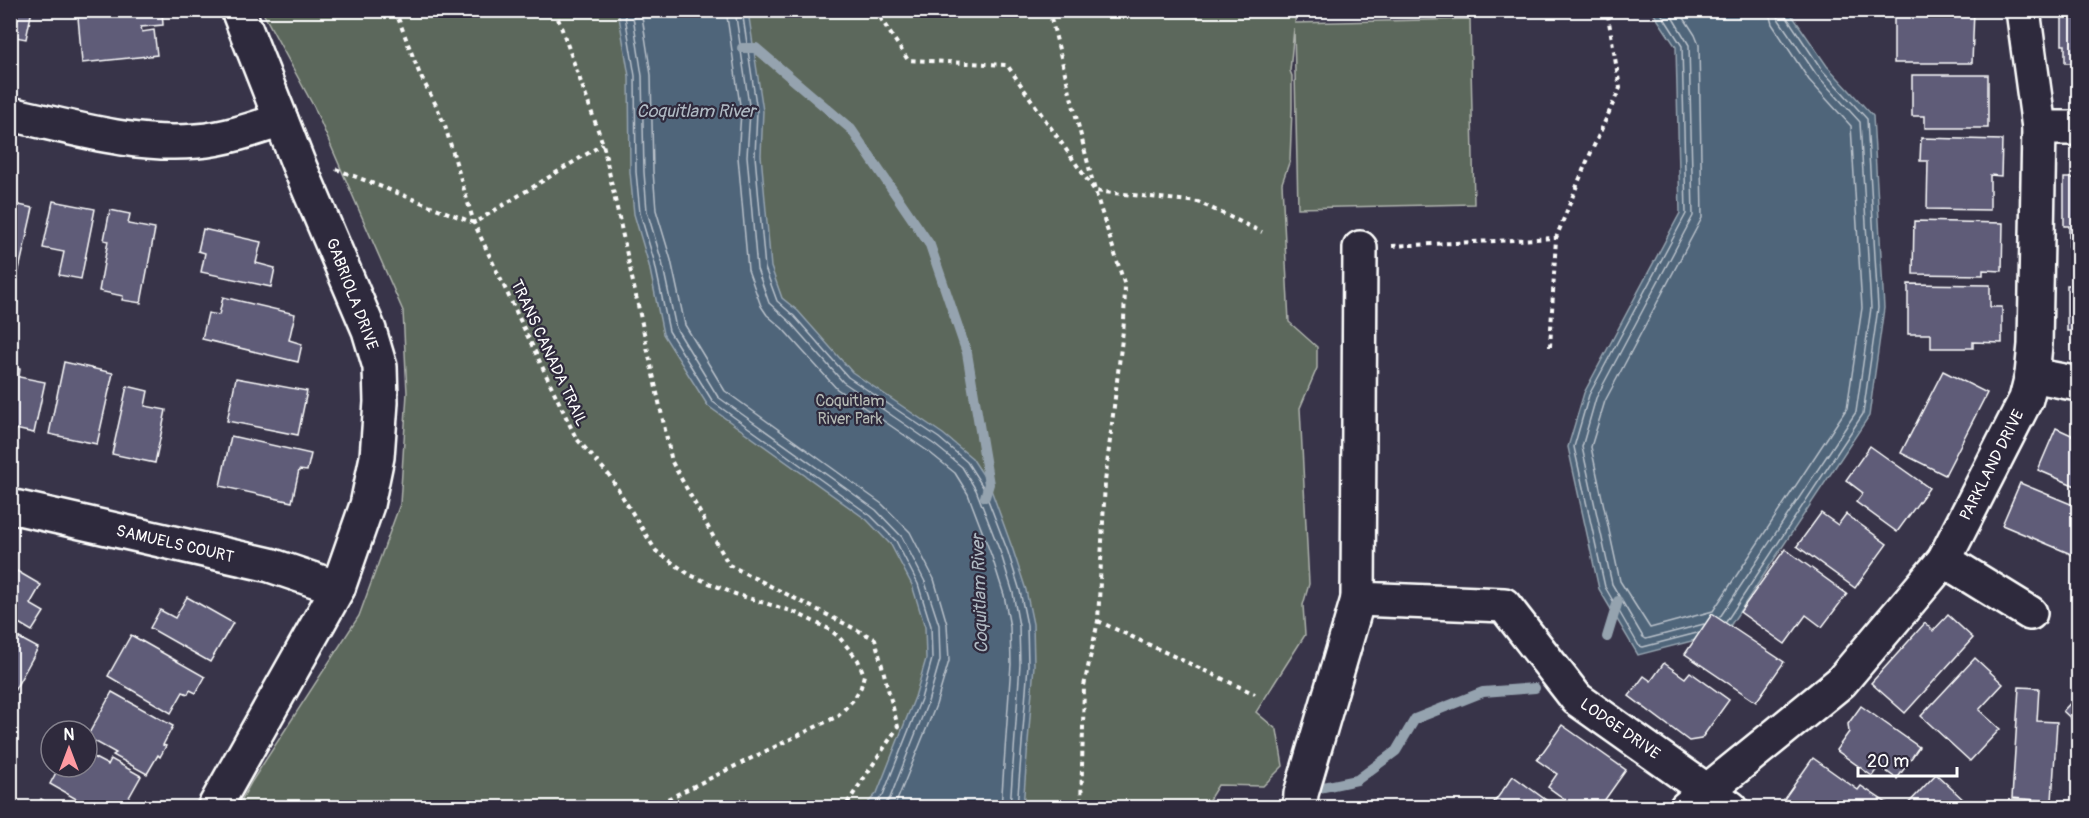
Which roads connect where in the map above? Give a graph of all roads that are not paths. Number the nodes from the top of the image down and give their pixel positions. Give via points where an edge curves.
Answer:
1 (238, 10) edge
2 (2023, 10) edge
3 (10, 114) edge
4 (281, 120) junction
5 (2039, 128) junction
6 (2079, 128) edge
7 (1360, 248) road end
8 (2032, 375) junction
9 (2079, 384) edge
10 (10, 506) edge
11 (1944, 560) junction
12 (338, 588) junction
13 (1358, 599) junction
14 (2030, 613) dead end
15 (1708, 802) edge
16 (214, 807) edge
17 (1300, 807) edge

1 - 4 street, GABRIOLA DRIVE
2 - 5 street, PARKLAND DRIVE
3 - 4 street via 118,137 171,142 198,141
4 - 12 street, GABRIOLA DRIVE via 369,330 380,367 377,457 367,505
5 - 6 street
5 - 8 street, PARKLAND DRIVE via 2036,345
7 - 13 street
8 - 9 street
8 - 11 street, PARKLAND DRIVE via 2026,399
10 - 12 street, SAMUELS COURT via 270,565
11 - 14 street
11 - 15 street, PARKLAND DRIVE via 1841,682
12 - 16 street, GABRIOLA DRIVE
13 - 15 street, LODGE DRIVE via 1504,605 1577,699
13 - 17 street

